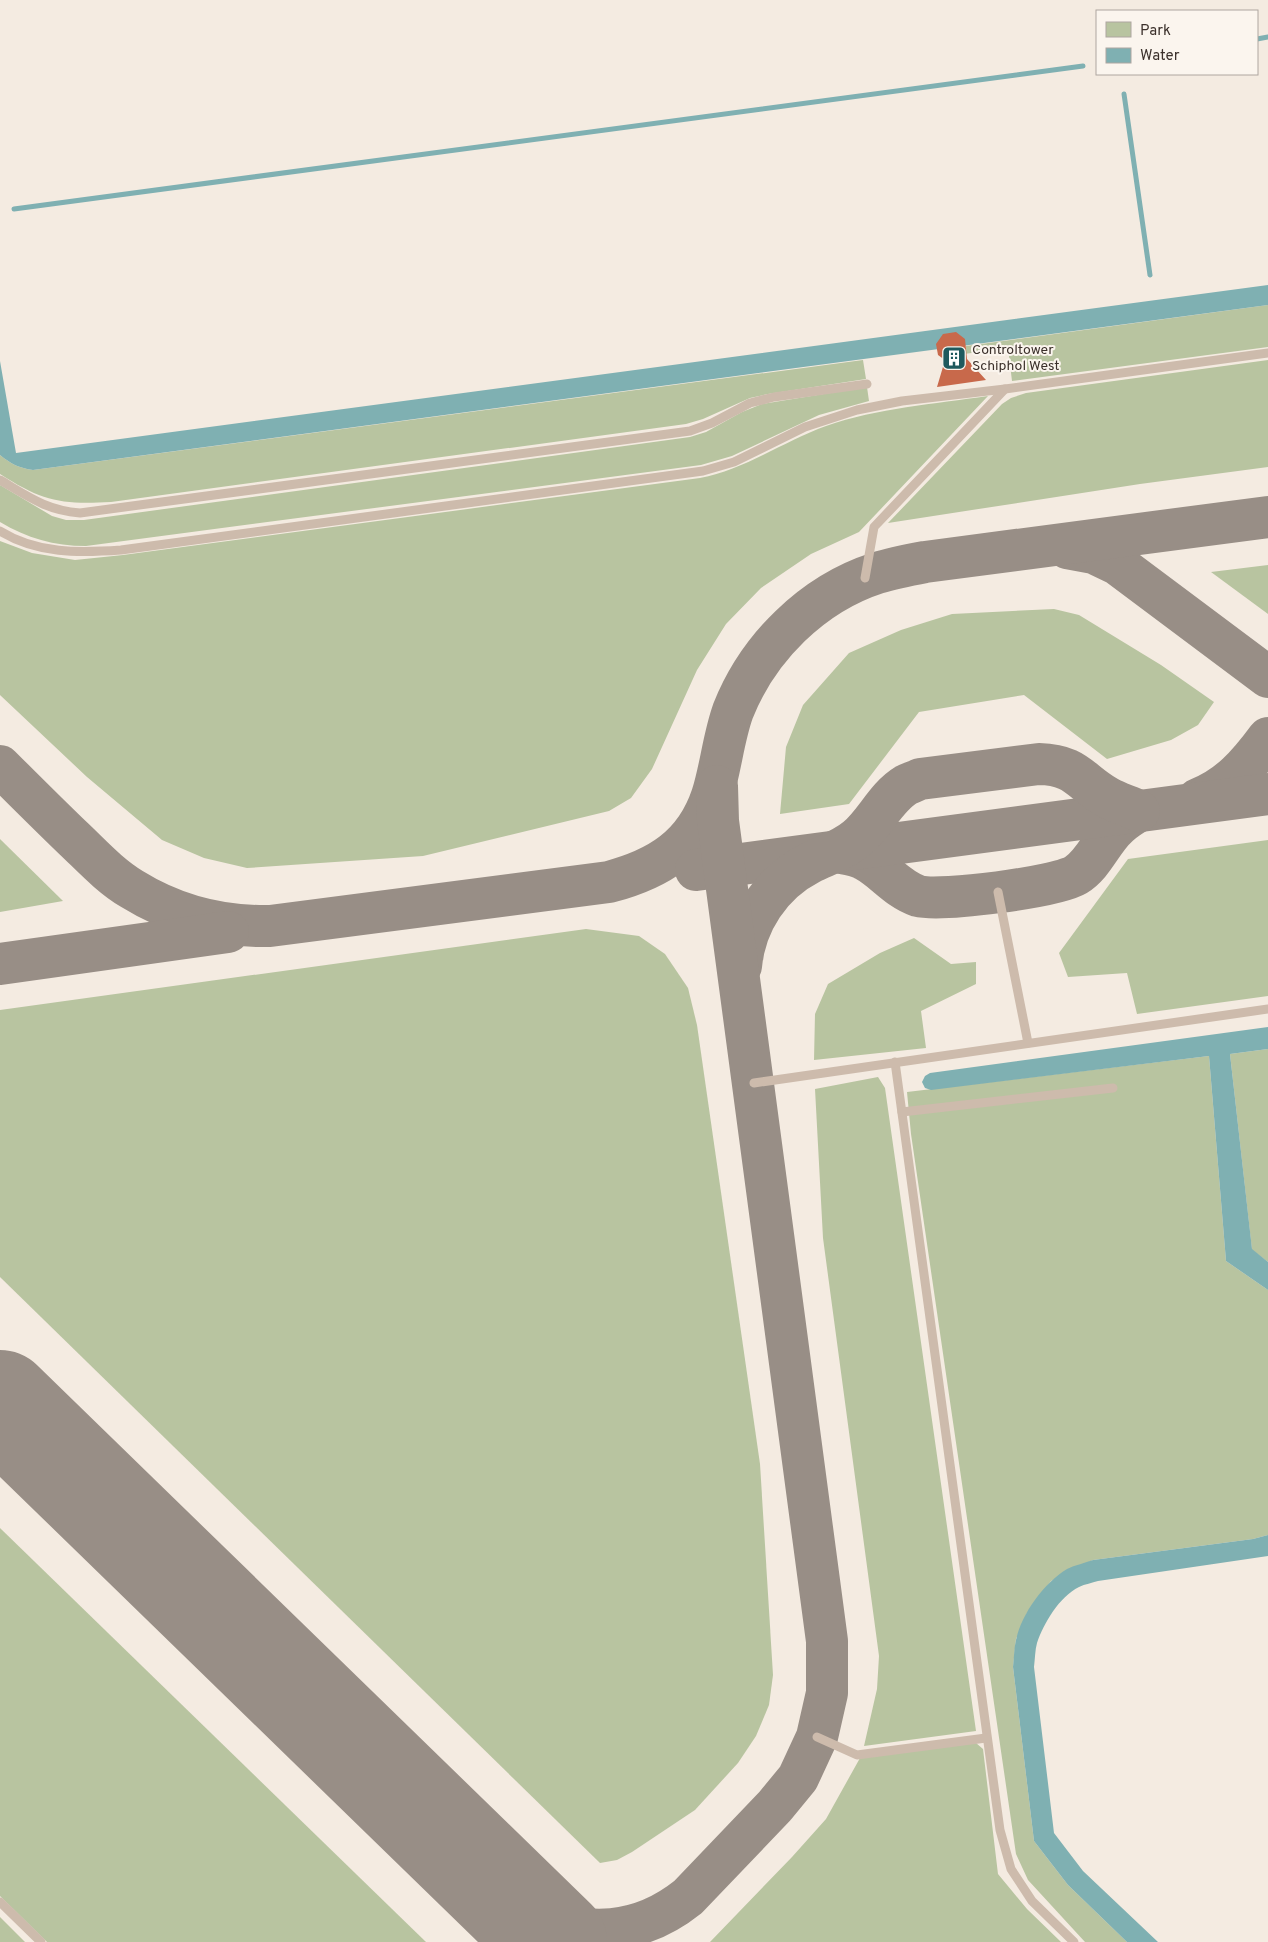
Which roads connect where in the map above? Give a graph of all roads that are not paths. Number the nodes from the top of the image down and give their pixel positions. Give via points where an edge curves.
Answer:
1 (1268, 353) edge
2 (866, 384) dead end
3 (1005, 389) junction
4 (0, 480) edge
5 (0, 531) edge
6 (865, 578) dead end
7 (998, 892) dead end
8 (1268, 1009) edge
9 (1028, 1043) junction
10 (894, 1062) junction
11 (754, 1083) dead end
12 (1113, 1088) dead end
13 (902, 1112) junction
14 (817, 1737) dead end
15 (986, 1738) junction
16 (0, 1902) edge
17 (41, 1942) edge
18 (1074, 1942) edge

1 - 3 lane
2 - 4 lane via 750,403 690,431 80,513 41,505
3 - 5 lane via 902,401 857,410 805,427 734,462 703,471 121,550 84,553 52,550 28,544
3 - 6 lane via 874,527
7 - 9 lane
8 - 9 lane
9 - 10 lane
10 - 11 lane
10 - 13 lane
12 - 13 lane
13 - 15 lane
14 - 15 lane via 858,1755
15 - 18 lane via 1000,1830 1010,1869 1032,1901
16 - 17 lane

